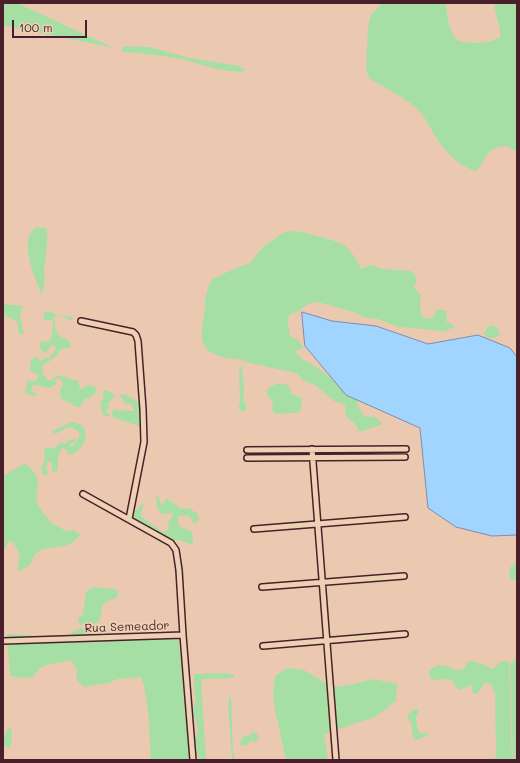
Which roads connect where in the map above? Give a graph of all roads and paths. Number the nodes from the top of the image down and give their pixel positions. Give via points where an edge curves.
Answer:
1 (81, 322) dead end
2 (312, 449) junction
3 (406, 449) dead end
4 (247, 450) dead end
5 (405, 456) dead end
6 (313, 457) junction
7 (248, 458) dead end
8 (83, 494) dead end
9 (405, 518) dead end
10 (129, 519) junction
11 (317, 525) junction
12 (254, 529) dead end
13 (404, 576) dead end
14 (322, 583) junction
15 (262, 587) dead end
16 (406, 634) dead end
17 (183, 635) junction
18 (3, 641) edge
19 (326, 642) junction
20 (263, 646) dead end
21 (193, 760) edge
22 (336, 760) edge

1 - 10 street via 133,332 138,341 144,442
2 - 3 street
2 - 4 street
2 - 6 street
5 - 6 street
6 - 7 street
6 - 11 street
8 - 10 street
9 - 11 street
10 - 17 street via 167,540 176,550
11 - 12 street
11 - 14 street
13 - 14 street
14 - 15 street
14 - 19 street
16 - 19 street
17 - 18 street, Rua Semeador
17 - 21 street, Rua Semeador
19 - 20 street
19 - 22 street

